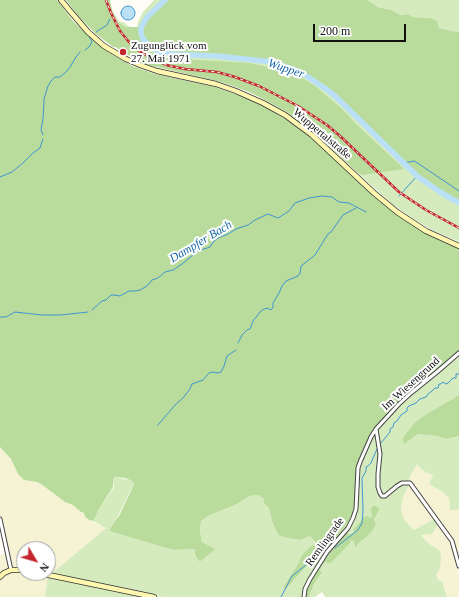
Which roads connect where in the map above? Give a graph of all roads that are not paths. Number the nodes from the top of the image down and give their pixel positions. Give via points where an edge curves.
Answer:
1 (61, 0) edge
2 (459, 246) edge
3 (459, 352) edge
4 (376, 429) junction
5 (0, 519) edge
6 (459, 566) edge
7 (11, 570) junction
8 (16, 570) edge
9 (0, 577) edge
10 (56, 577) edge
11 (154, 597) edge
12 (304, 597) edge

1 - 2 main road, Wuppertalstraße via 88,32 104,46 126,59 157,71 236,91 259,100 285,115 312,135 397,212 426,231
3 - 4 street, Im Wiesengrund via 411,393
4 - 6 street via 380,452 378,487 382,496 397,486 410,483 452,541
4 - 12 street, Remlingrade via 360,462 353,518 310,579
5 - 7 street
7 - 8 main road
7 - 9 main road
10 - 11 main road

